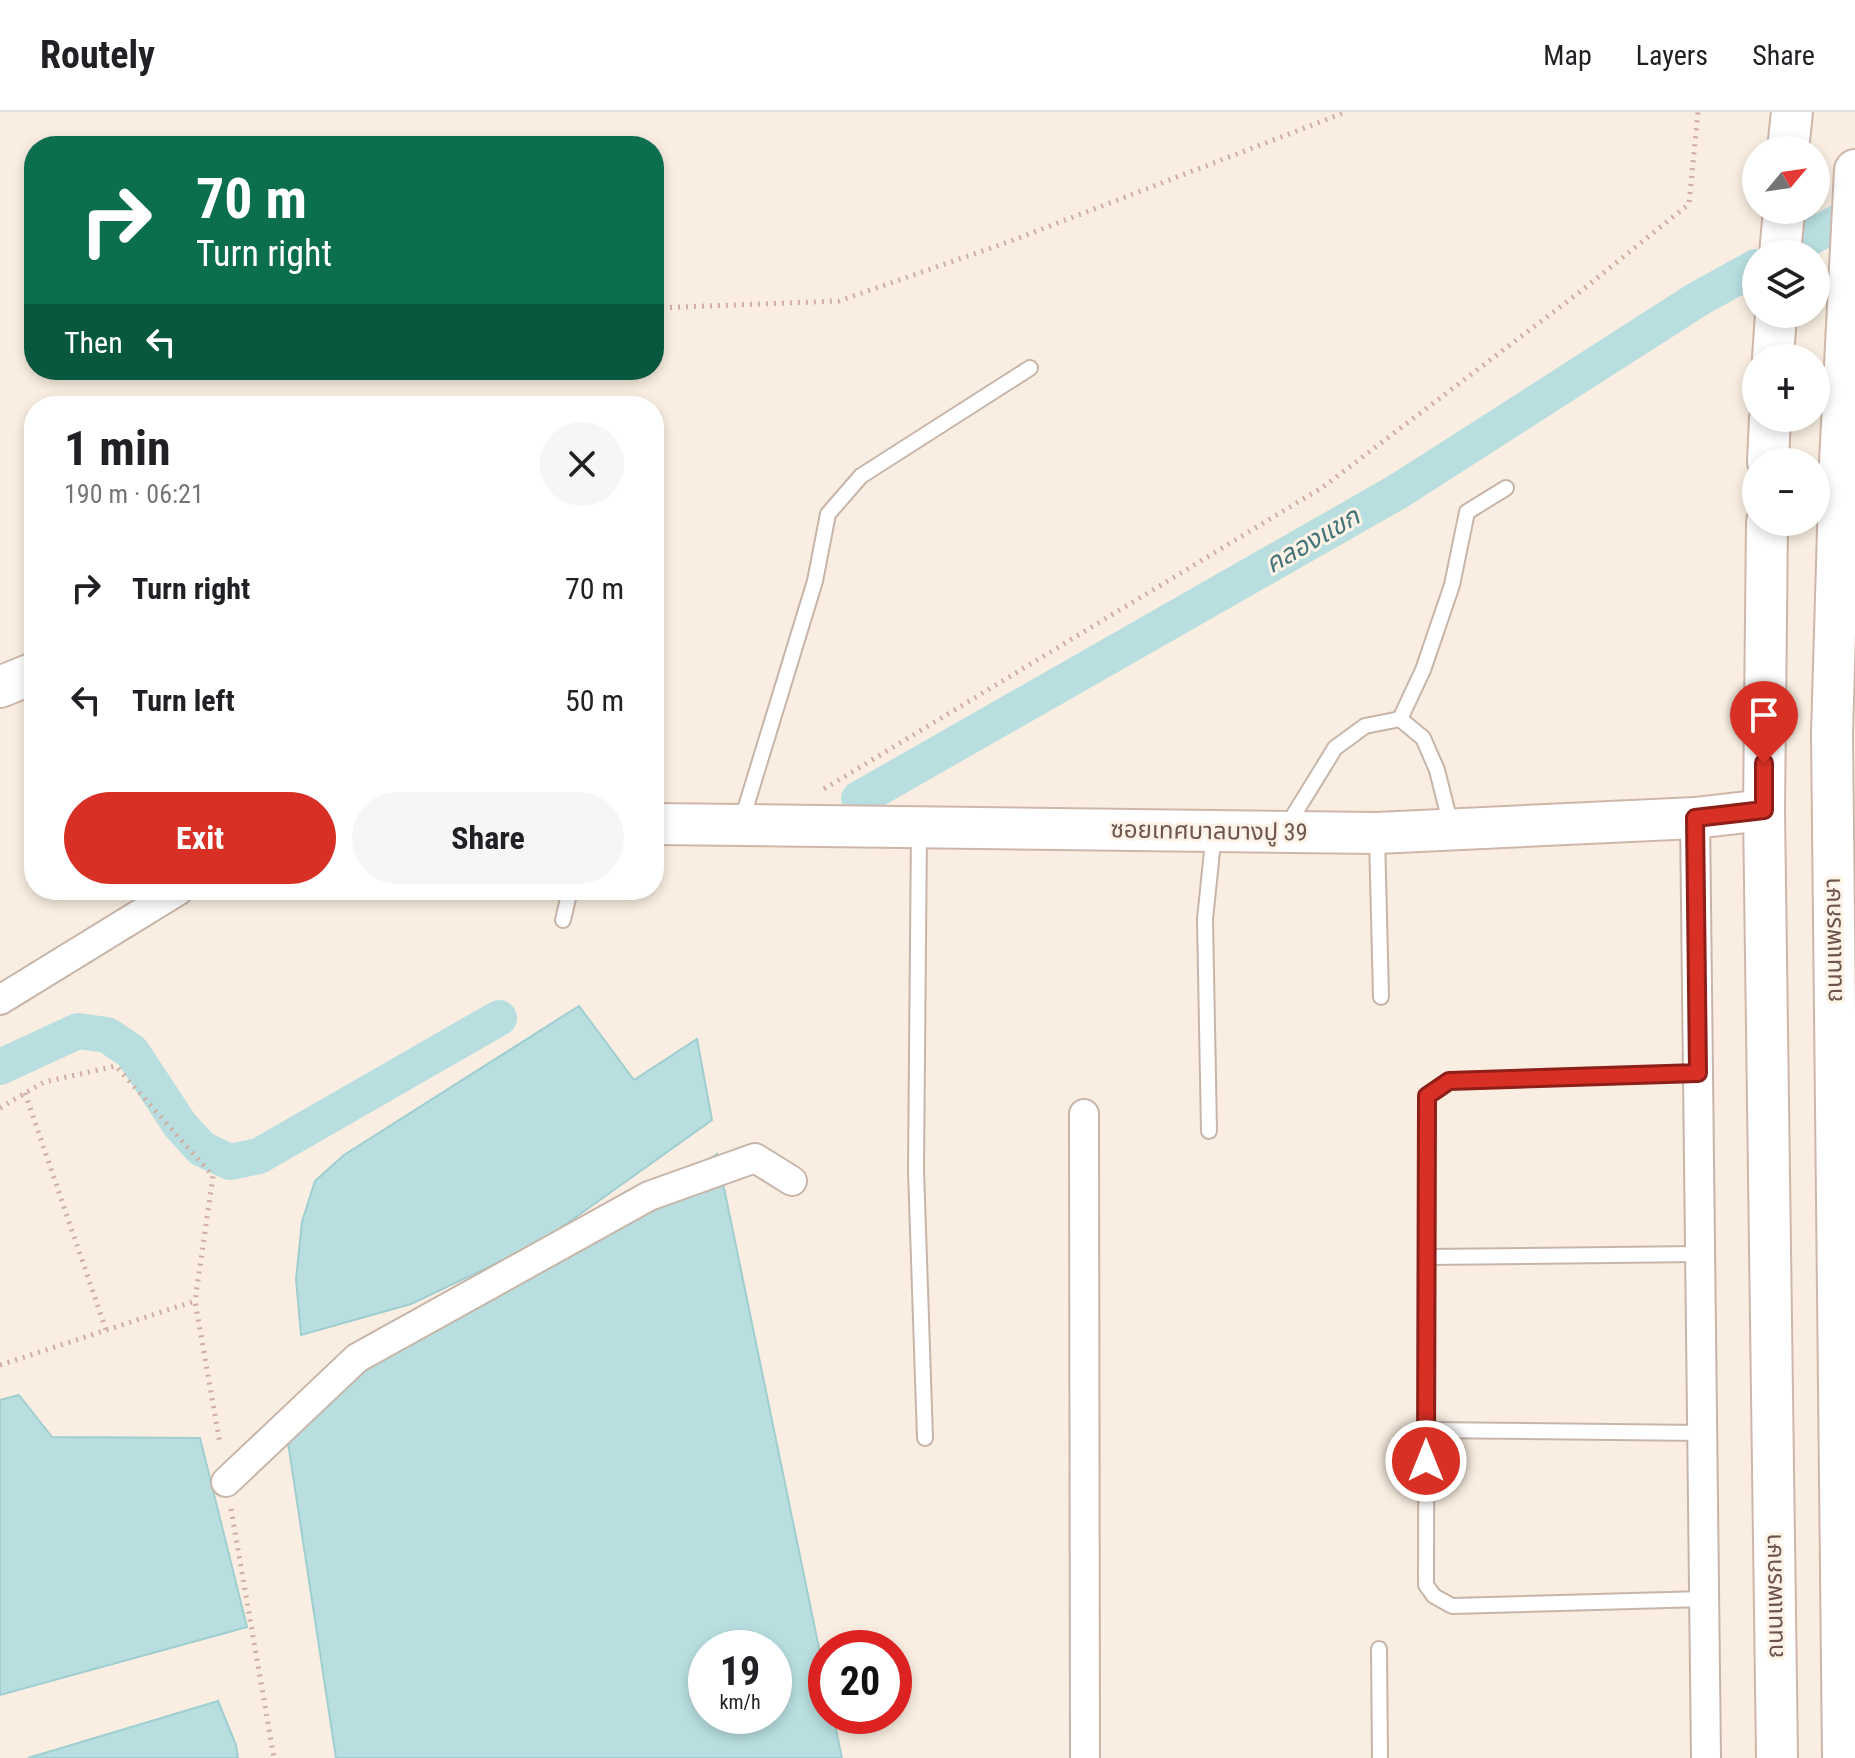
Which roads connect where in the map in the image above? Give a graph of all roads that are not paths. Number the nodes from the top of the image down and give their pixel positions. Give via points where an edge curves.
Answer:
1 (1792, 112) edge
2 (1789, 136) edge
3 (1855, 170) edge
4 (1854, 177) edge
5 (1030, 368) dead end
6 (1506, 488) dead end
7 (1767, 536) edge
8 (24, 677) edge
9 (0, 687) edge
10 (1400, 719) junction
11 (1764, 810) junction
12 (1695, 818) junction
13 (664, 824) edge
14 (740, 824) junction
15 (919, 827) junction
16 (1452, 830) junction
17 (1214, 832) junction
18 (1377, 833) junction
19 (1283, 834) junction
20 (163, 900) edge
21 (568, 900) edge
22 (563, 920) dead end
23 (1381, 997) dead end
24 (0, 1000) edge
25 (1698, 1073) junction
26 (1084, 1114) dead end
27 (1845, 1118) edge
28 (1209, 1131) dead end
29 (792, 1181) dead end
30 (1699, 1254) junction
31 (1427, 1257) junction
32 (1426, 1430) junction
33 (1702, 1433) junction
34 (925, 1438) dead end
35 (226, 1482) road end
36 (1704, 1599) junction
37 (1379, 1649) dead end
38 (1085, 1758) edge
39 (1380, 1758) edge
40 (1706, 1758) edge
41 (1777, 1758) edge
42 (1843, 1758) edge

1 - 2 main road
3 - 4 main road, ถนนแพรกษา
4 - 27 main road, ถนนแพรกษา via 1840,462
5 - 14 lane via 861,476 828,514 815,581
6 - 10 lane via 1467,512 1452,585
7 - 11 main road, ถนนแพรกษา
8 - 9 main road
10 - 16 lane via 1423,738
10 - 19 lane via 1365,726 1335,748
11 - 12 main road, ซอยเทศบาลบางปู 39
11 - 41 main road, ถนนแพรกษา
12 - 16 main road, ซอยเทศบาลบางปู 39
12 - 25 street
13 - 14 main road, ซอยเทศบาลบางปู 39
14 - 15 main road, ซอยเทศบาลบางปู 39
15 - 17 main road, ซอยเทศบาลบางปู 39
15 - 34 lane via 916,1170
16 - 18 main road, ซอยเทศบาลบางปู 39
17 - 19 main road, ซอยเทศบาลบางปู 39
17 - 28 lane via 1205,919
18 - 19 main road, ซอยเทศบาลบางปู 39
18 - 23 lane
20 - 24 street
21 - 22 lane
25 - 30 street
25 - 31 lane via 1449,1081 1434,1089 1427,1096
26 - 38 street
27 - 42 main road, ถนนแพรกษา
29 - 35 street via 755,1158 649,1196 357,1358
30 - 31 lane
30 - 33 street
31 - 32 lane
32 - 33 lane
32 - 36 lane via 1426,1585 1434,1596 1452,1606
33 - 36 street
36 - 40 street
37 - 39 lane

